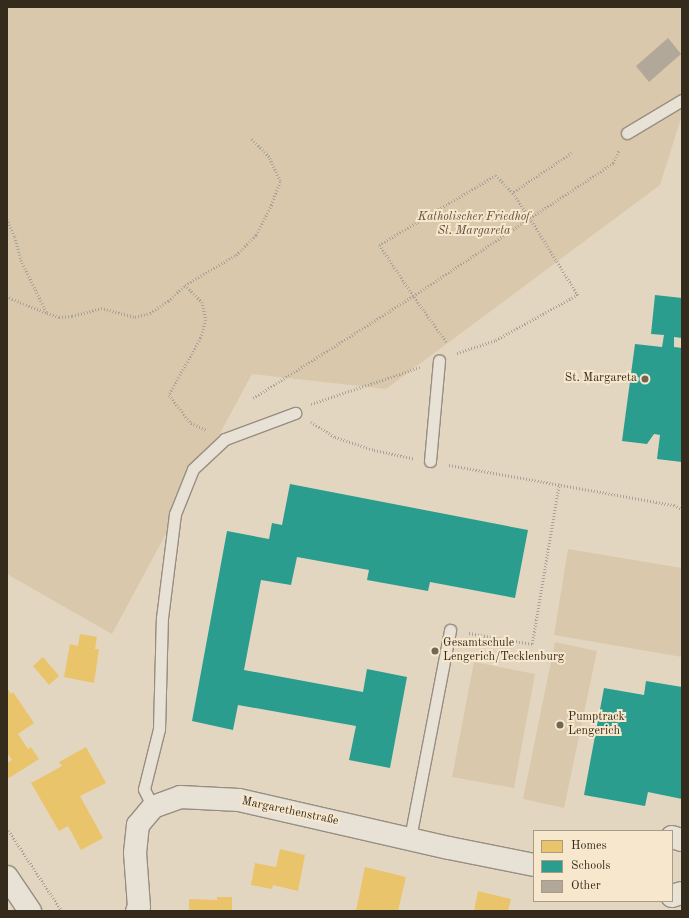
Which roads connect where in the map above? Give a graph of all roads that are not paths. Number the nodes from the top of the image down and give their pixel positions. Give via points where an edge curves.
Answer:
1 (682, 100) edge
2 (626, 133) road end
3 (439, 360) road end
4 (295, 413) road end
5 (430, 461) road end
6 (450, 630) dead end
7 (153, 807) junction
8 (410, 838) junction
9 (533, 865) edge
10 (7, 877) edge
11 (30, 911) edge
12 (137, 911) edge

1 - 2 lane
3 - 5 lane
4 - 7 lane via 225,439 193,469 175,514 162,618 159,729 144,789
6 - 8 lane
7 - 8 street, Margarethenstraße via 180,797 240,800
7 - 12 street, Margarethenstraße via 138,825 135,854 139,907
8 - 9 street, Margarethenstraße
10 - 11 street

